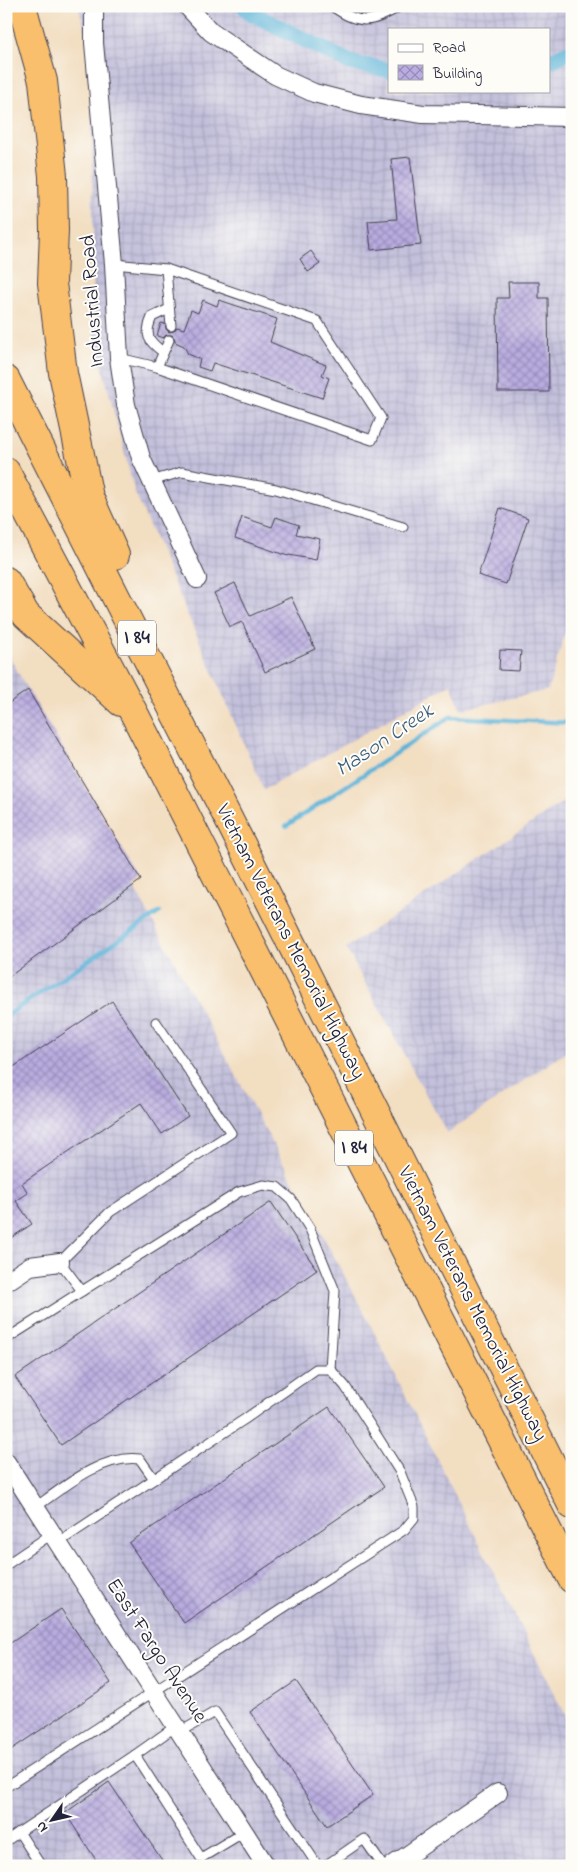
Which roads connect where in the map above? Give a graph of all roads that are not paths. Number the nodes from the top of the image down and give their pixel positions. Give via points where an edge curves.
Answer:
1 (22, 6) edge
2 (94, 6) edge
3 (187, 6) edge
4 (332, 6) edge
5 (400, 6) edge
6 (572, 117) edge
7 (114, 264) junction
8 (166, 269) junction
9 (169, 309) junction
10 (171, 326) dead end
11 (169, 340) dead end
12 (163, 352) junction
13 (119, 358) junction
14 (157, 367) junction
15 (6, 380) edge
16 (6, 472) edge
17 (152, 481) junction
18 (404, 527) dead end
19 (197, 579) dead end
20 (6, 581) edge
21 (136, 717) junction
22 (268, 896) junction
23 (156, 1022) dead end
24 (60, 1262) junction
25 (6, 1282) edge
26 (82, 1292) junction
27 (6, 1339) edge
28 (330, 1369) junction
29 (6, 1462) edge
30 (154, 1479) junction
31 (572, 1505) edge
32 (36, 1507) junction
33 (56, 1537) junction
34 (6, 1565) edge
35 (572, 1578) edge
36 (154, 1691) junction
37 (178, 1729) junction
38 (134, 1755) junction
39 (6, 1787) edge
40 (498, 1793) dead end
41 (19, 1832) junction
42 (244, 1832) junction
43 (6, 1841) edge
44 (204, 1862) edge
45 (42, 1866) edge
46 (266, 1866) edge
47 (318, 1866) edge
48 (325, 1866) edge
49 (383, 1866) edge
50 (392, 1866) edge

1 - 22 highway via 43,81 52,176 53,292 63,373 89,497
2 - 7 street, Industrial Road via 94,43
3 - 6 street via 211,32 275,75 314,93 361,105 422,114
4 - 5 lane via 345,16 364,22 383,17
7 - 8 lane
7 - 13 street, Industrial Road
8 - 9 lane
8 - 14 lane via 317,321 381,418 372,440
9 - 10 lane
9 - 12 lane via 152,317 148,325 148,336 153,345
11 - 12 lane
12 - 14 lane
13 - 14 lane
13 - 17 street, Industrial Road via 126,405 141,458
15 - 22 highway, Vietnam Veterans Memorial Highway / I 84
16 - 21 highway, Vietnam Veterans Memorial Highway / I 84
17 - 18 lane via 182,472 276,489
17 - 19 street, Industrial Road
20 - 21 highway via 26,615
21 - 35 highway, Vietnam Veterans Memorial Highway / I 84
22 - 31 highway, Vietnam Veterans Memorial Highway / I 84
23 - 24 lane via 231,1133 110,1212
24 - 25 street via 30,1266
24 - 26 lane
26 - 27 lane
26 - 28 lane via 239,1192 264,1185 277,1187 291,1199 310,1229 334,1291
28 - 30 lane via 316,1369
28 - 36 lane via 345,1386 400,1472 414,1507 414,1518 404,1530
29 - 32 street, East Fargo Avenue
30 - 32 lane via 140,1459 118,1459 76,1478
30 - 33 lane
32 - 33 street, East Fargo Avenue
33 - 34 lane
33 - 36 street, East Fargo Avenue
36 - 37 street, East Fargo Avenue
36 - 39 lane
37 - 38 lane
37 - 42 street, East Fargo Avenue
37 - 47 lane via 215,1712
38 - 41 lane
38 - 44 lane
40 - 50 street
41 - 43 lane
41 - 45 lane
42 - 44 lane
42 - 46 street, East Fargo Avenue
48 - 49 lane via 364,1839

